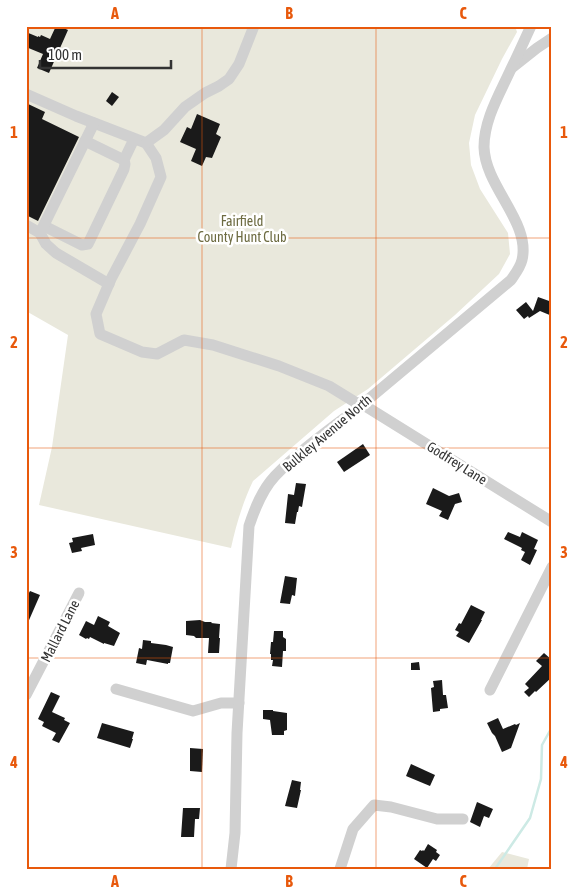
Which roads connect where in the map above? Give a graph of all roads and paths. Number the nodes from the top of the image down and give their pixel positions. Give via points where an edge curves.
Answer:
1 (254, 26) edge
2 (530, 26) edge
3 (552, 38) edge
4 (512, 68) junction
5 (26, 94) edge
6 (94, 123) junction
7 (134, 139) junction
8 (85, 141) junction
9 (146, 143) junction
10 (124, 160) junction
11 (26, 226) edge
12 (42, 229) junction
13 (109, 284) junction
14 (362, 404) junction
15 (552, 522) edge
16 (552, 567) edge
17 (79, 593) dead end
18 (116, 689) dead end
19 (490, 690) dead end
20 (26, 696) edge
21 (239, 703) junction
22 (463, 819) dead end
23 (231, 869) edge
24 (340, 869) edge

1 - 9 street via 239,64 229,79 185,107 164,130
2 - 4 street, Bulkley Avenue North
3 - 4 street, Bulkley Avenue North
4 - 14 street, Bulkley Avenue North via 490,116 484,147 493,181 522,238 522,260 511,280
5 - 6 street
6 - 7 street
6 - 8 street
7 - 9 street
7 - 10 street
8 - 10 street
8 - 12 street
9 - 13 street via 156,158 161,177
10 - 12 street via 124,169 88,244 82,245
11 - 12 street
12 - 13 street via 46,244 56,253
13 - 14 street, Godfrey Lane via 96,314 100,334 142,352 157,354 184,340 213,345 279,366
14 - 15 street, Godfrey Lane
14 - 21 street, Bulkley Avenue North via 275,476 256,506 249,526
16 - 19 street
17 - 20 street, Mallard Lane
18 - 21 street via 193,710 221,703
21 - 23 street, Bulkley Avenue North
22 - 24 street via 437,820 391,807 374,806 353,828

